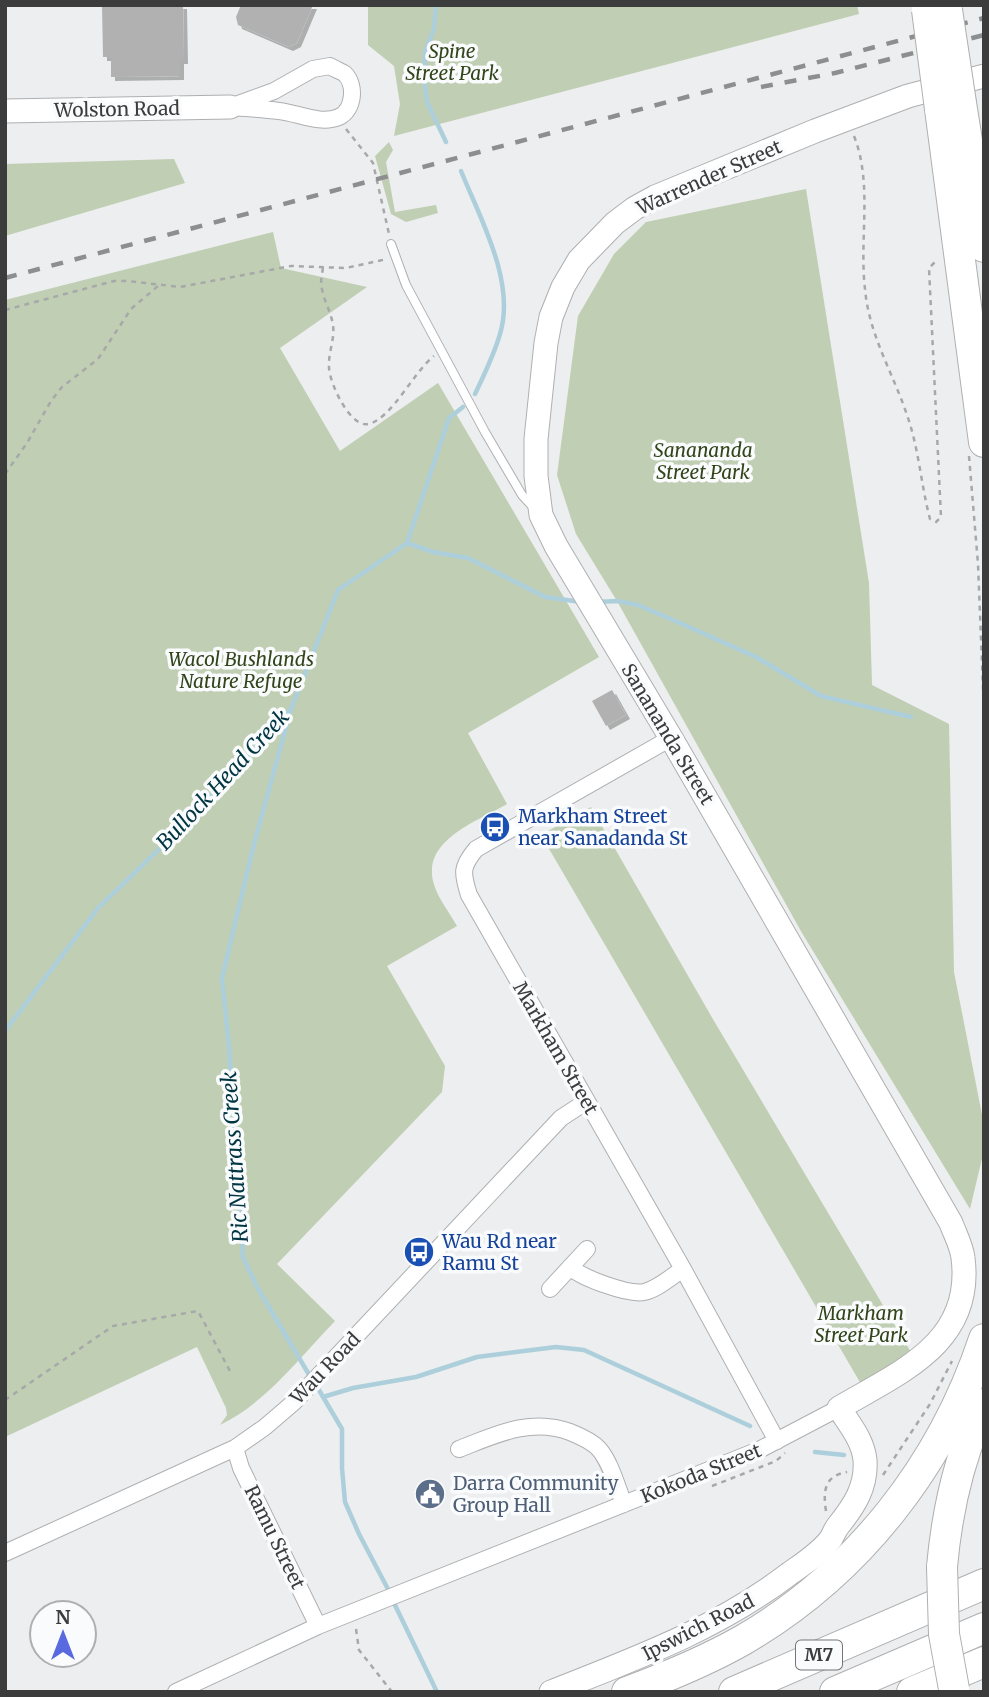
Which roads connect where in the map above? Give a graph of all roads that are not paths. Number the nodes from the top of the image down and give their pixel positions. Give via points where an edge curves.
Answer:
1 (933, 7) edge
2 (984, 76) edge
3 (950, 106) junction
4 (230, 107) junction
5 (5, 111) edge
6 (391, 244) road end
7 (984, 247) edge
8 (984, 442) edge
9 (541, 515) junction
10 (671, 738) junction
11 (587, 1101) junction
12 (951, 1223) joint
13 (587, 1249) dead end
14 (570, 1267) junction
15 (684, 1269) junction
16 (550, 1289) dead end
17 (984, 1339) edge
18 (984, 1404) edge
19 (844, 1405) junction
20 (777, 1441) junction
21 (235, 1448) junction
22 (459, 1449) dead end
23 (624, 1504) junction
24 (5, 1553) edge
25 (984, 1584) edge
26 (318, 1626) junction
27 (984, 1628) edge
28 (984, 1662) edge
29 (954, 1690) edge
30 (176, 1692) edge
31 (551, 1692) edge
32 (627, 1692) edge
33 (734, 1692) edge
34 (835, 1692) edge
35 (912, 1692) edge

1 - 3 highway, bridge
2 - 9 street, Warrender Street via 908,96 674,189 635,208 598,239 563,287 548,330 536,439
3 - 7 highway
3 - 8 highway
4 - 4 street, Wolston Road via 313,69 330,66 345,74 351,84 352,100 340,117 324,120
4 - 5 street, Wolston Road
6 - 9 lane, Sanananda Street via 406,285 485,432 522,495
9 - 10 street, Sanananda Street
10 - 11 street, Markham Street via 476,849 466,861 463,876 469,895
10 - 12 street, Sanananda Street
11 - 15 street, Markham Street
11 - 21 street, Wau Road via 561,1118 293,1403
12 - 19 street, Kokoda Street via 963,1256 964,1287 952,1324 936,1346
13 - 14 street
14 - 15 street via 593,1280 638,1292
14 - 16 street
15 - 20 street, Markham Street
17 - 32 highway via 960,1401 925,1466 888,1516 834,1573 742,1640
18 - 29 highway, bridge via 957,1476 944,1536 944,1634
19 - 20 street, Kokoda Street
19 - 31 street, Ipswich Road via 870,1444 873,1480 858,1517 841,1535 731,1614
20 - 23 street, Kokoda Street
21 - 24 street, Wau Road
21 - 26 street, Ramu Street
22 - 23 street via 508,1430 533,1426 561,1429 598,1448
23 - 26 street, Kokoda Street
25 - 33 highway, M7
26 - 30 street, Kokoda Street
27 - 34 highway, M7
28 - 35 highway

